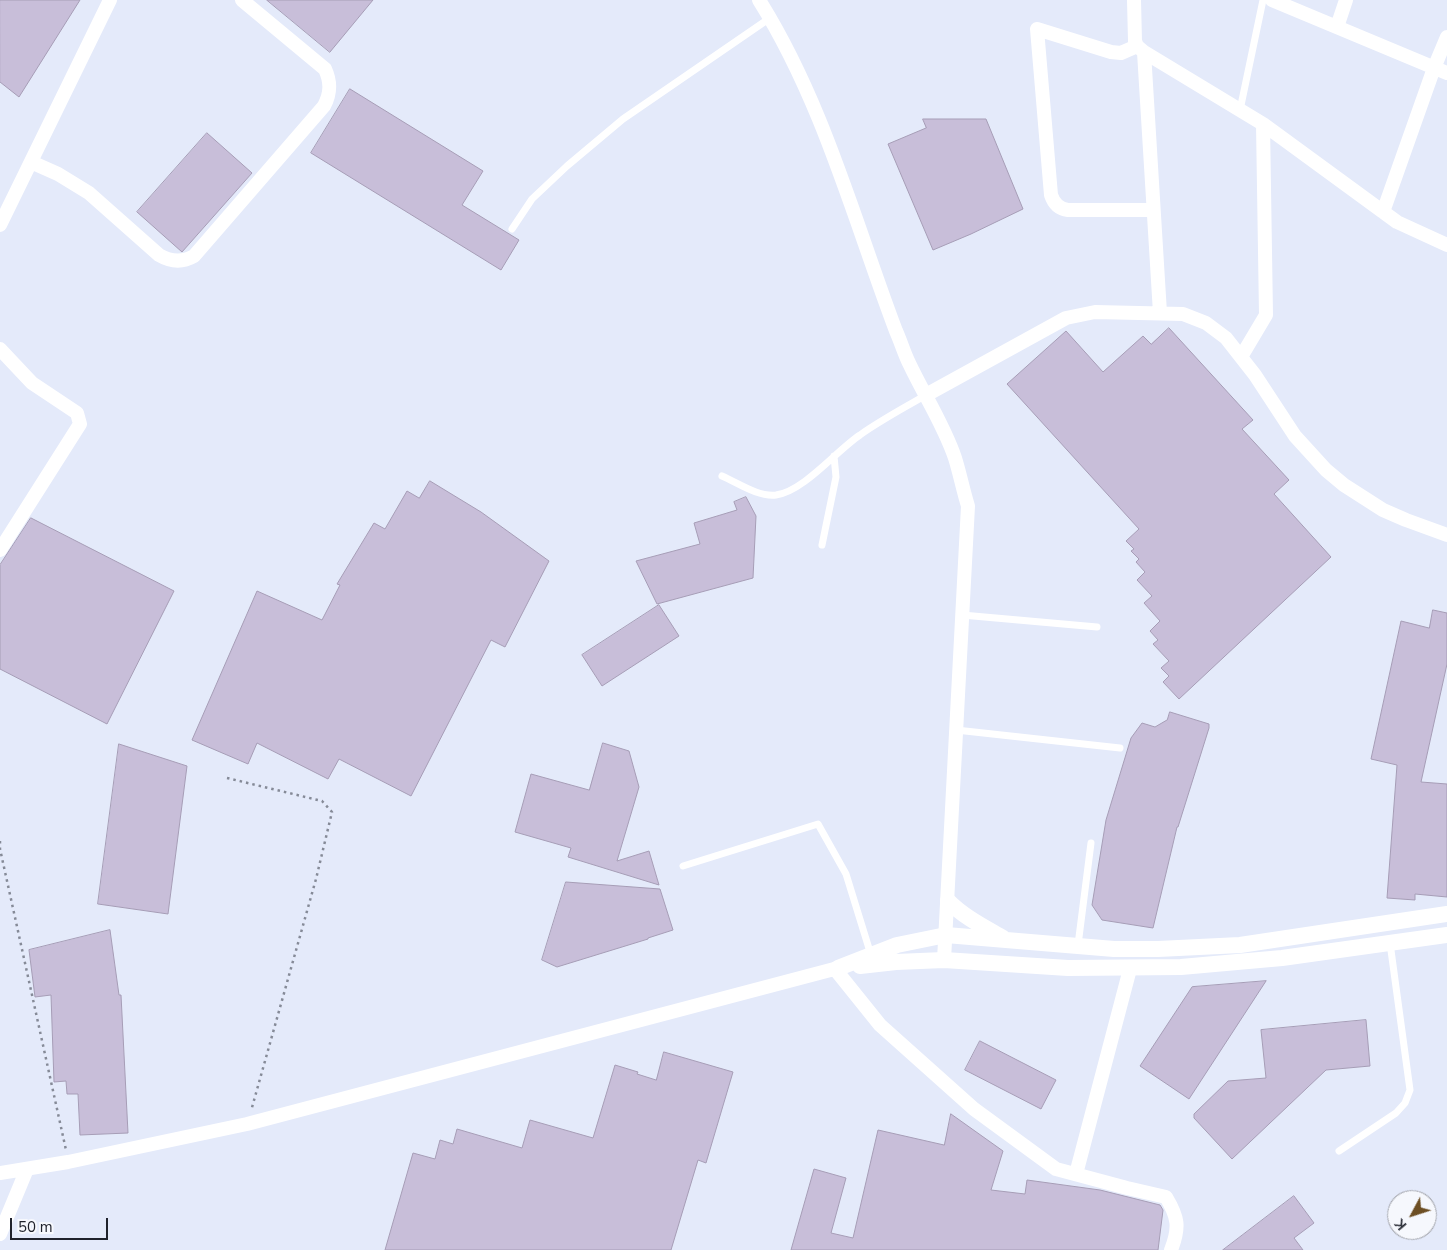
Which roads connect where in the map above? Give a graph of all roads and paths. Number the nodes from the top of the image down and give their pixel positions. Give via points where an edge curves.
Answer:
1 (110, 0) edge
2 (242, 0) edge
3 (760, 0) edge
4 (1134, 0) edge
5 (1263, 0) edge
6 (1272, 0) edge
7 (1346, 0) edge
8 (770, 18) junction
9 (1337, 27) junction
10 (1447, 37) edge
11 (1140, 49) junction
12 (1440, 71) edge
13 (1240, 110) junction
14 (1263, 124) junction
15 (31, 162) junction
16 (1153, 210) junction
17 (1384, 212) junction
18 (0, 225) edge
19 (512, 229) dead end
20 (1447, 245) edge
21 (1160, 313) junction
22 (0, 349) edge
23 (1241, 357) junction
24 (926, 394) junction
25 (834, 456) junction
26 (722, 476) dead end
27 (1447, 535) edge
28 (822, 545) dead end
29 (0, 550) edge
30 (962, 614) junction
31 (1097, 627) dead end
32 (956, 730) junction
33 (1120, 748) dead end
34 (227, 778) dead end
35 (0, 841) edge
36 (1091, 843) dead end
37 (683, 866) dead end
38 (948, 901) junction
39 (1447, 914) edge
40 (946, 935) junction
41 (1447, 935) edge
42 (1007, 940) junction
43 (1390, 943) junction
44 (1078, 945) junction
45 (871, 955) junction
46 (944, 960) junction
47 (836, 968) junction
48 (1130, 969) junction
49 (247, 1124) junction
50 (1339, 1151) dead end
51 (68, 1162) junction
52 (27, 1169) junction
53 (0, 1173) edge
54 (1076, 1174) junction
55 (0, 1234) edge
56 (1171, 1250) edge

1 - 15 street
2 - 15 street via 325,69 330,93 324,106 194,256 178,261 165,259 89,193
3 - 8 street
4 - 11 street via 1135,42
5 - 13 lane
6 - 9 street
7 - 9 street
8 - 19 lane via 623,119 532,199
8 - 24 street via 820,122 844,180 899,337
9 - 12 street
10 - 12 street
11 - 13 street
11 - 16 street
11 - 16 street via 1111,52 1037,29 1053,201 1068,210
12 - 17 street
13 - 14 street
14 - 17 street
14 - 23 street via 1266,315
15 - 18 street
16 - 21 street
17 - 20 street via 1397,222
21 - 23 street via 1182,314 1206,323 1226,338
21 - 24 street via 1095,312 1066,318
22 - 29 street via 32,383 77,413 80,424
23 - 27 street via 1295,436 1344,486 1383,510
24 - 25 lane via 858,436
24 - 30 street via 955,458 968,506
25 - 26 lane via 803,482 775,495 754,492
25 - 28 lane via 836,477
30 - 31 lane
30 - 32 street
32 - 33 lane
32 - 38 street
34 - 49 path via 322,801 332,812
35 - 51 path
36 - 44 lane
37 - 45 lane via 818,824 846,874
38 - 40 street
38 - 42 street via 968,918
39 - 44 street via 1240,945 1122,949
40 - 42 street
40 - 45 street via 897,945
40 - 46 street
41 - 43 street
42 - 44 street
43 - 48 street via 1232,963
43 - 50 lane via 1410,1090 1396,1113
45 - 47 street
46 - 47 street
46 - 48 street
47 - 49 street
47 - 54 street via 880,1025 974,1109 1056,1169
48 - 54 street
49 - 51 street
51 - 52 street
52 - 53 street
52 - 55 street
54 - 56 street via 1166,1197 1175,1213 1176,1236

